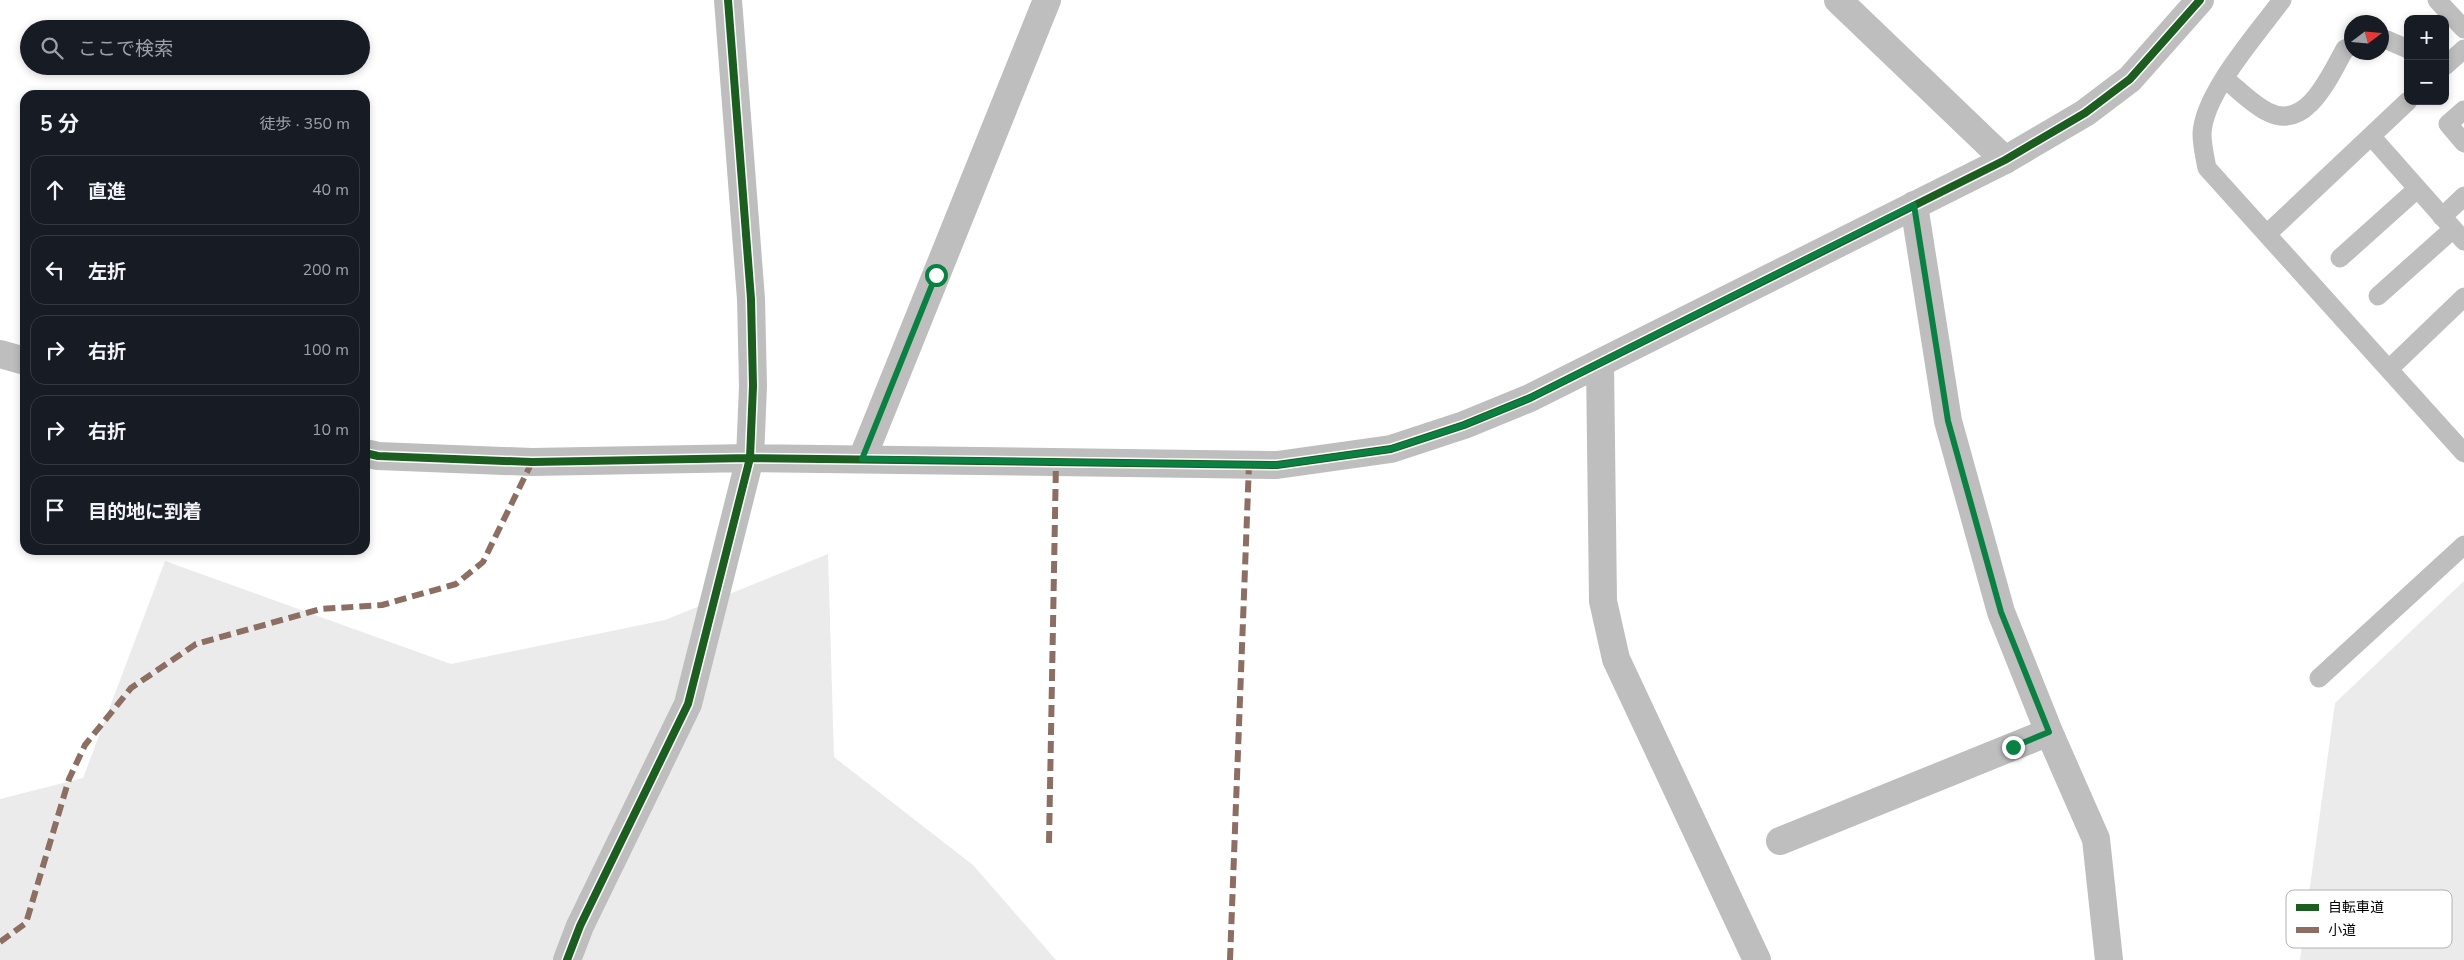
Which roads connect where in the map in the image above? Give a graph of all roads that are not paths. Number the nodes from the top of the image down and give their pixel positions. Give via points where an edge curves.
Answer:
1 (728, 0) edge
2 (1047, 0) edge
3 (1838, 0) edge
4 (2200, 0) edge
5 (2282, 0) edge
6 (2437, 0) edge
7 (2464, 29) edge
8 (2389, 41) edge
9 (2404, 47) edge
10 (2464, 49) edge
11 (2344, 51) edge
12 (2449, 62) edge
13 (2225, 79) junction
14 (2404, 105) edge
15 (2464, 110) edge
16 (2371, 136) junction
17 (2464, 143) edge
18 (2005, 160) junction
19 (2417, 189) junction
20 (2464, 196) edge
21 (1914, 205) junction
22 (2453, 229) edge
23 (2267, 234) junction
24 (2340, 258) dead end
25 (2378, 296) dead end
26 (2464, 297) edge
27 (0, 354) edge
28 (20, 360) edge
29 (1600, 363) junction
30 (2389, 369) junction
31 (2464, 453) edge
32 (370, 454) edge
33 (750, 458) junction
34 (862, 459) junction
35 (2464, 544) edge
36 (2319, 678) dead end
37 (2049, 732) junction
38 (1780, 841) dead end
39 (567, 960) edge
40 (1757, 960) edge
41 (2109, 960) edge

1 - 33 street via 751,299 753,386
2 - 34 street
3 - 18 street
4 - 18 street via 2130,78 2085,113
5 - 13 lane
6 - 7 lane
8 - 9 lane
10 - 12 lane
11 - 13 lane via 2314,101 2299,112 2284,116 2268,112
13 - 23 lane via 2210,102 2202,134 2207,168
14 - 16 lane
15 - 17 lane via 2448,124
16 - 19 lane
16 - 23 lane
18 - 21 street
19 - 22 lane
19 - 24 lane
20 - 22 lane
21 - 29 street
21 - 37 street via 1948,421 2001,612
22 - 25 lane
23 - 30 lane
26 - 30 lane
27 - 28 street
29 - 34 street via 1530,398 1464,425 1391,449 1338,458 1277,465
29 - 40 street via 1603,601 1616,660
30 - 31 lane
32 - 33 street via 532,462
33 - 34 street
33 - 39 street via 688,704 580,926
35 - 36 lane
37 - 38 street
37 - 41 street via 2096,839

